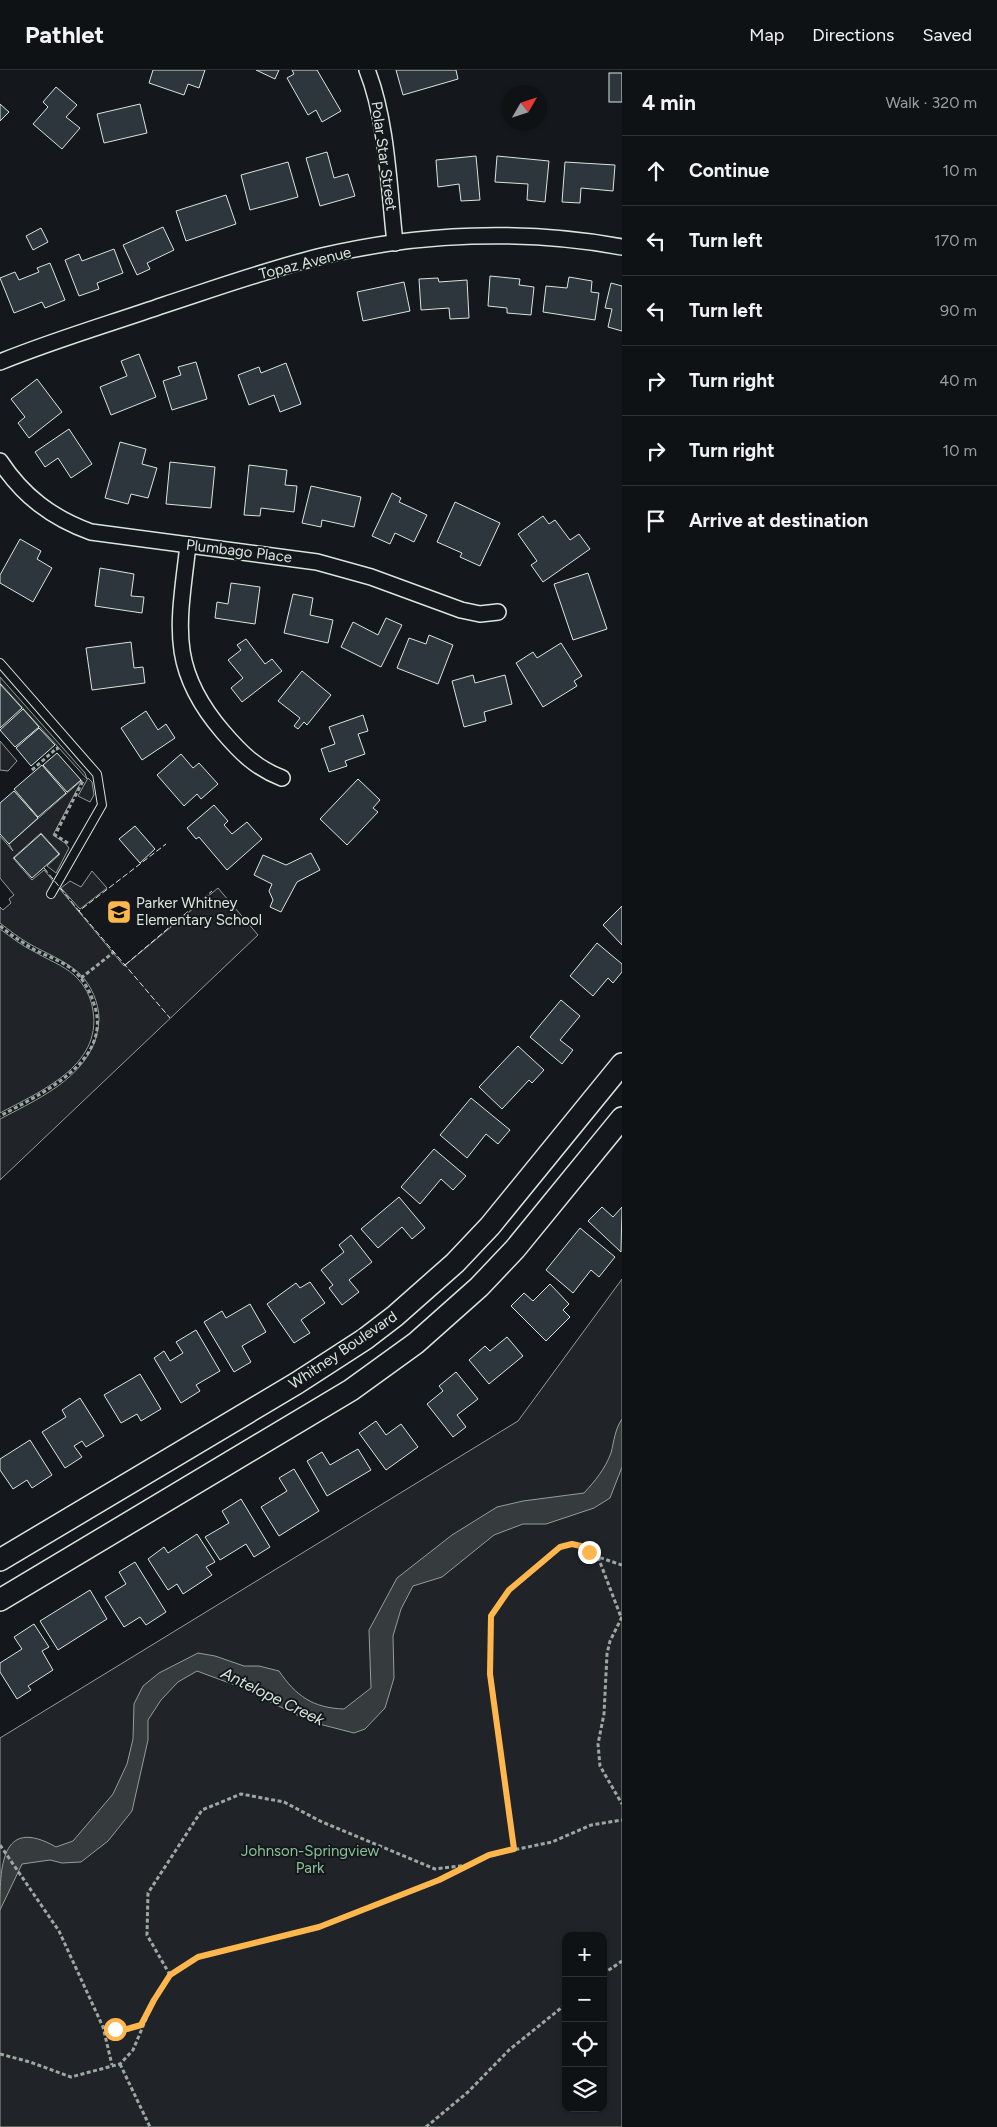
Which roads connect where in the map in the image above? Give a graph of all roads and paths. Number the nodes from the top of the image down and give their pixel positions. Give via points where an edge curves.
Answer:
1 (367, 70) edge
2 (395, 243) junction
3 (622, 247) edge
4 (0, 362) edge
5 (0, 461) edge
6 (188, 545) junction
7 (498, 612) dead end
8 (0, 663) edge
9 (62, 754) dead end
10 (32, 770) dead end
11 (79, 773) dead end
12 (282, 778) dead end
13 (76, 849) junction
14 (51, 894) dead end
15 (0, 926) edge
16 (114, 952) dead end
17 (81, 978) junction
18 (622, 1064) edge
19 (0, 1116) edge
20 (622, 1118) edge
21 (598, 1557) junction
22 (0, 1560) edge
23 (622, 1565) edge
24 (0, 1600) edge
25 (622, 1617) edge
26 (622, 1804) edge
27 (622, 1820) edge
28 (0, 1845) edge
29 (514, 1849) junction
30 (472, 1865) junction
31 (622, 1961) edge
32 (607, 1971) edge
33 (170, 1975) junction
34 (562, 2007) edge
35 (141, 2025) junction
36 (103, 2027) junction
37 (0, 2054) edge
38 (120, 2064) junction
39 (112, 2065) junction
40 (150, 2127) edge
41 (426, 2127) edge

1 - 2 street, Polar Star Street via 377,100
2 - 3 street, Topaz Avenue via 508,236 586,241
2 - 4 street, Topaz Avenue via 324,256 255,275
5 - 6 street, Plumbago Place via 29,497 72,525 115,537
6 - 7 street, Plumbago Place via 317,562 363,574 461,610 480,614
6 - 12 street via 179,621 180,644 189,680 212,719 242,754 266,772
8 - 13 lane via 97,774 102,805
9 - 10 path via 57,748
11 - 13 path via 85,779 55,835
13 - 14 lane
15 - 17 path via 35,950 72,969
16 - 17 path
17 - 19 path via 90,992 98,1018 88,1053 58,1082
18 - 22 street, Whitney Boulevard via 490,1226 455,1263 395,1316 297,1382
20 - 24 street via 515,1249 479,1287 416,1343 351,1390
21 - 23 path
21 - 25 path
21 - 29 path via 581,1546 560,1547 509,1590 491,1616 490,1674
25 - 26 path via 607,1654 604,1714 598,1744 600,1766
27 - 29 path via 591,1825 561,1839
28 - 36 path via 59,1931
29 - 30 path via 489,1855
30 - 33 path via 319,1927 198,1957
30 - 33 path via 435,1869 322,1822 284,1802 242,1794 202,1810 148,1893 147,1935
31 - 32 path
33 - 35 path
34 - 41 path via 509,2050 468,2092
35 - 36 path via 127,2029
35 - 38 path via 132,2050
36 - 39 path
37 - 39 path via 71,2077
38 - 39 path
38 - 40 path

